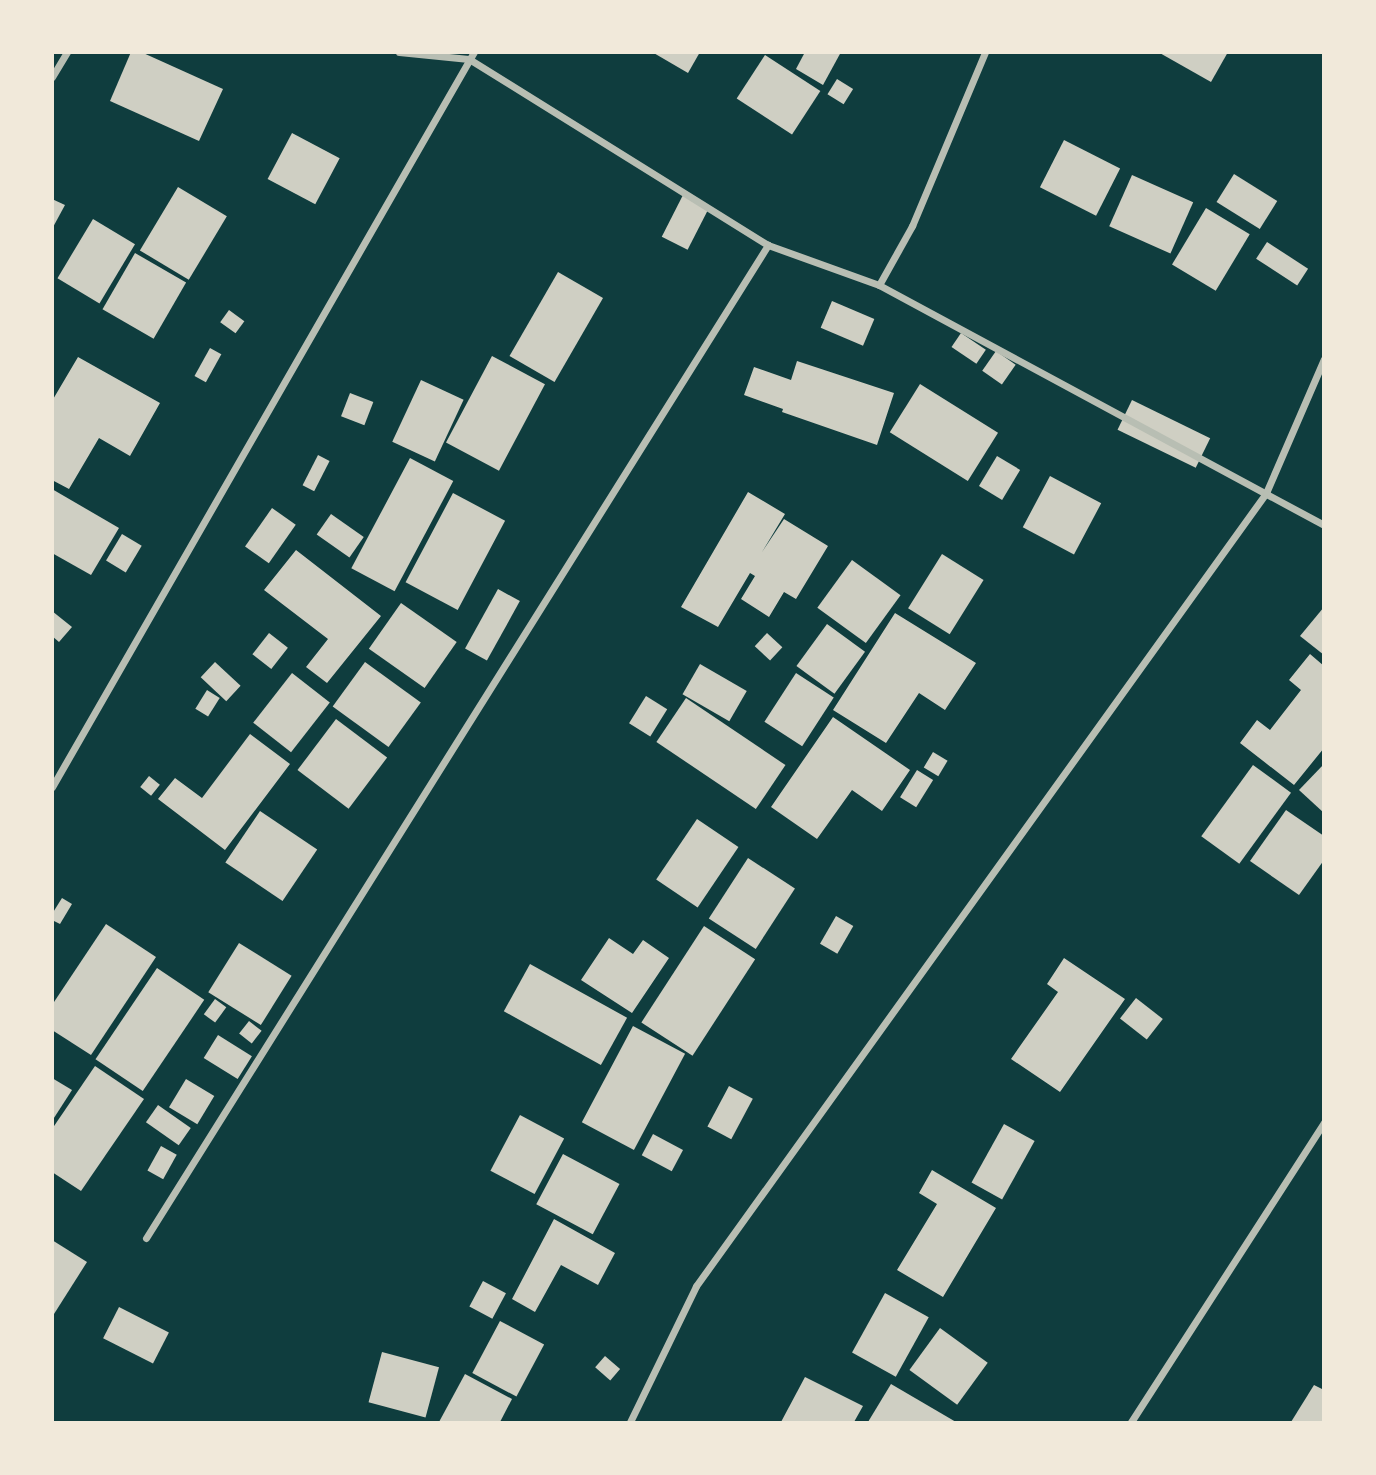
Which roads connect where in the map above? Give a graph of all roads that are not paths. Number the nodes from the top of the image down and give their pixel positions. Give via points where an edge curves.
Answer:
1 (67, 52) edge
2 (400, 52) edge
3 (985, 52) edge
4 (472, 56) edge
5 (52, 77) edge
6 (768, 245) junction
7 (879, 285) junction
8 (1324, 359) edge
9 (1266, 493) junction
10 (1324, 525) edge
11 (52, 787) edge
12 (1324, 1122) edge
13 (146, 1238) dead end
14 (630, 1423) edge
15 (1131, 1423) edge

1 - 5 street
2 - 4 street
3 - 7 street via 912,226
4 - 6 street
4 - 11 street
6 - 7 street
6 - 13 street
7 - 9 street
8 - 9 street
9 - 10 street
9 - 14 street via 696,1286
12 - 15 street

